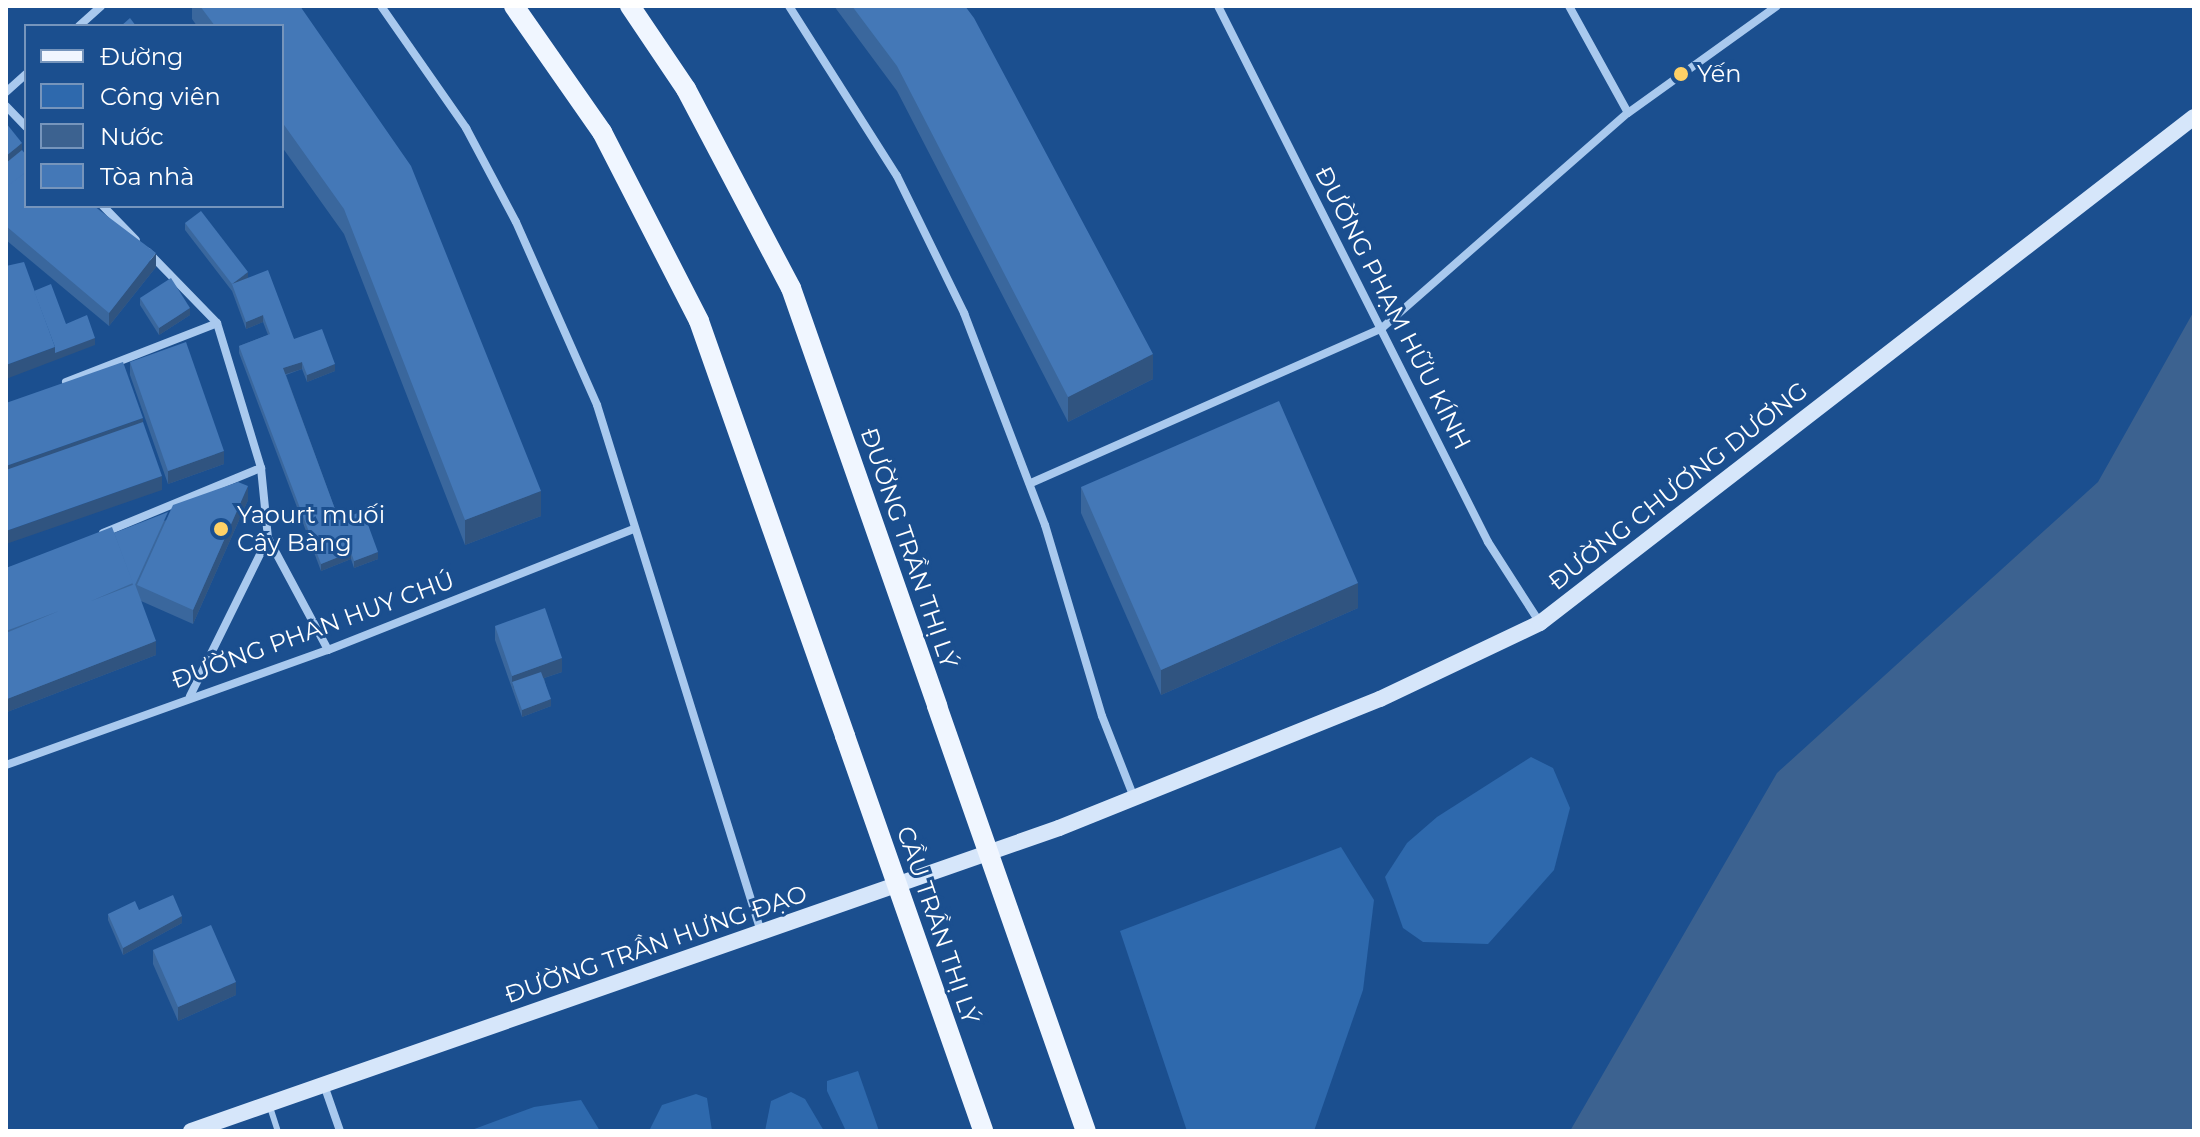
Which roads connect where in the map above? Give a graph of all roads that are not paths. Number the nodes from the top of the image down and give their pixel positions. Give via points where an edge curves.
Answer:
1 (101, 6) edge
2 (381, 6) edge
3 (514, 6) edge
4 (630, 6) edge
5 (789, 6) edge
6 (1218, 6) edge
7 (1569, 6) edge
8 (1777, 6) edge
9 (81, 24) edge
10 (24, 76) edge
11 (6, 92) edge
12 (6, 106) edge
13 (1628, 113) junction
14 (2194, 117) edge
15 (24, 125) edge
16 (105, 208) edge
17 (217, 323) junction
18 (1382, 328) junction
19 (48, 389) edge
20 (261, 468) junction
21 (1031, 483) junction
22 (633, 529) junction
23 (91, 538) edge
24 (268, 538) junction
25 (1540, 623) junction
26 (328, 650) junction
27 (190, 696) junction
28 (6, 765) edge
29 (1133, 795) junction
30 (761, 932) junction
31 (324, 1084) junction
32 (268, 1104) junction
33 (191, 1131) edge
34 (278, 1131) edge
35 (340, 1131) edge
36 (983, 1131) edge
37 (1086, 1131) edge

1 - 9 street
2 - 22 street via 466,128 516,222 597,405
3 - 36 main road, CẦU TRẦN THỊ LÝ, bridge via 602,132 699,321
4 - 37 main road, ĐƯỜNG TRẦN THỊ LÝ, bridge via 686,89 791,288
5 - 21 street via 897,176 964,313
6 - 18 street, ĐƯỜNG PHẠM HỮU KÍNH
7 - 13 street
8 - 13 street
10 - 11 street
12 - 15 street
13 - 18 street
14 - 25 main road, ĐƯỜNG CHƯƠNG DƯƠNG
16 - 17 street
17 - 19 street
17 - 20 street
18 - 21 street
18 - 25 street, ĐƯỜNG PHẠM HỮU KÍNH via 1488,542
20 - 23 street
20 - 24 street
21 - 29 street via 1102,716
22 - 26 street, ĐƯỜNG PHAN HUY CHÚ
22 - 30 street
24 - 26 street
24 - 27 street
25 - 29 main road, ĐƯỜNG CHƯƠNG DƯƠNG via 1380,699
26 - 27 street, ĐƯỜNG PHAN HUY CHÚ
27 - 28 street, ĐƯỜNG PHAN HUY CHÚ
29 - 30 main road, ĐƯỜNG TRẦN HƯNG ĐẠO via 1059,828
30 - 31 main road, ĐƯỜNG TRẦN HƯNG ĐẠO
31 - 32 main road, ĐƯỜNG TRẦN HƯNG ĐẠO
31 - 35 street
32 - 33 main road, ĐƯỜNG TRẦN HƯNG ĐẠO
32 - 34 lane

